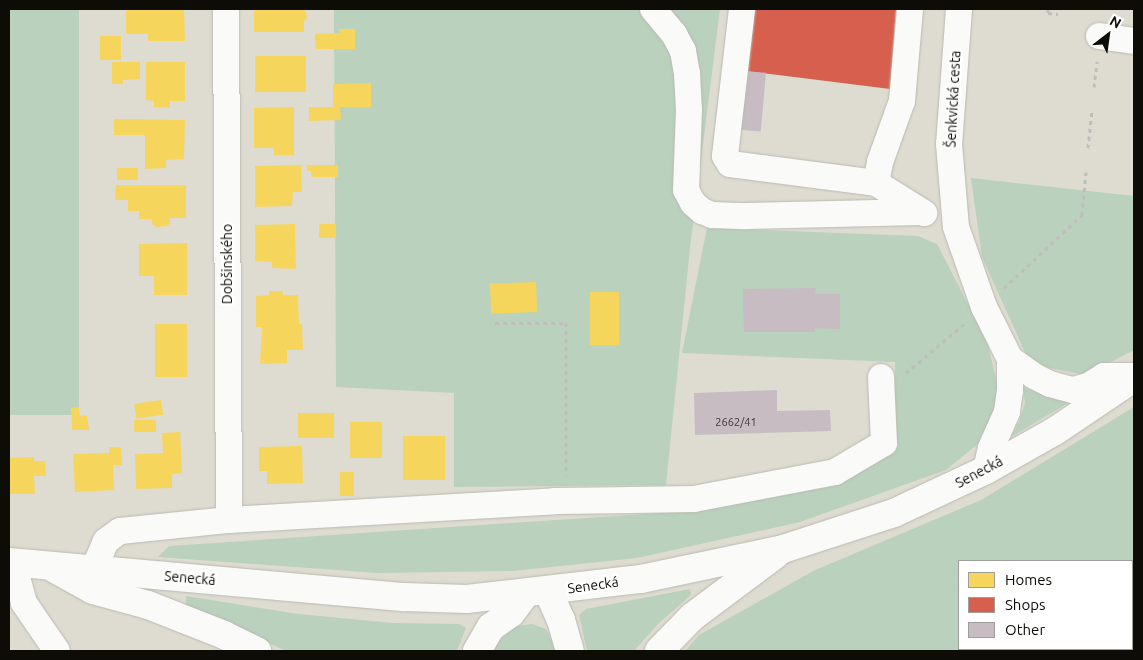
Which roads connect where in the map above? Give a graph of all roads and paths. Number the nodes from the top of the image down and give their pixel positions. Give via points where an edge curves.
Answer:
1 (226, 9) edge
2 (653, 9) edge
3 (742, 9) edge
4 (910, 9) edge
5 (959, 9) edge
6 (1048, 9) edge
7 (1058, 14) dead end
8 (1133, 41) dead end
9 (1098, 47) joint
10 (1094, 87) dead end
11 (1092, 110) dead end
12 (1088, 148) dead end
13 (1086, 172) dead end
14 (876, 183) junction
15 (920, 212) junction
16 (956, 227) junction
17 (1001, 291) dead end
18 (968, 321) dead end
19 (494, 322) dead end
20 (1010, 359) junction
21 (881, 377) joint
22 (1134, 377) edge
23 (986, 470) junction
24 (566, 501) junction
25 (228, 520) junction
26 (783, 550) junction
27 (11, 562) edge
28 (48, 565) junction
29 (94, 569) junction
30 (537, 592) junction
31 (57, 651) edge
32 (256, 651) edge
33 (477, 651) edge
34 (570, 651) edge
35 (659, 651) edge

1 - 25 street, Dobšinského
2 - 15 street via 674,34 682,51 689,109 686,190 702,211 712,215 746,216
3 - 14 street via 724,156 730,164
4 - 14 street via 902,101 880,162
5 - 16 street, Šenkvická cesta via 949,144
6 - 7 path via 1048,13
8 - 9 street
9 - 10 path
11 - 12 path
13 - 17 path via 1082,215
14 - 15 street
15 - 16 street
16 - 20 street, Šenkvická cesta via 984,307
18 - 21 path via 904,374
19 - 24 path via 566,323
20 - 22 street via 1050,384 1073,390 1088,386 1104,376
20 - 23 street via 1007,412 991,448
21 - 24 street via 884,443 835,472 694,499
22 - 23 main road, Senecká via 1055,431
23 - 26 main road, Senecká via 894,513
24 - 25 street
25 - 29 street via 120,531 106,541
26 - 30 main road, Senecká via 641,578
26 - 35 main road via 692,617
27 - 28 main road, Senecká
27 - 31 street via 24,603
28 - 29 main road, Senecká
28 - 32 main road via 93,590 156,608
29 - 30 main road, Senecká via 404,597 466,599
30 - 33 main road via 491,627
30 - 34 main road via 561,620

